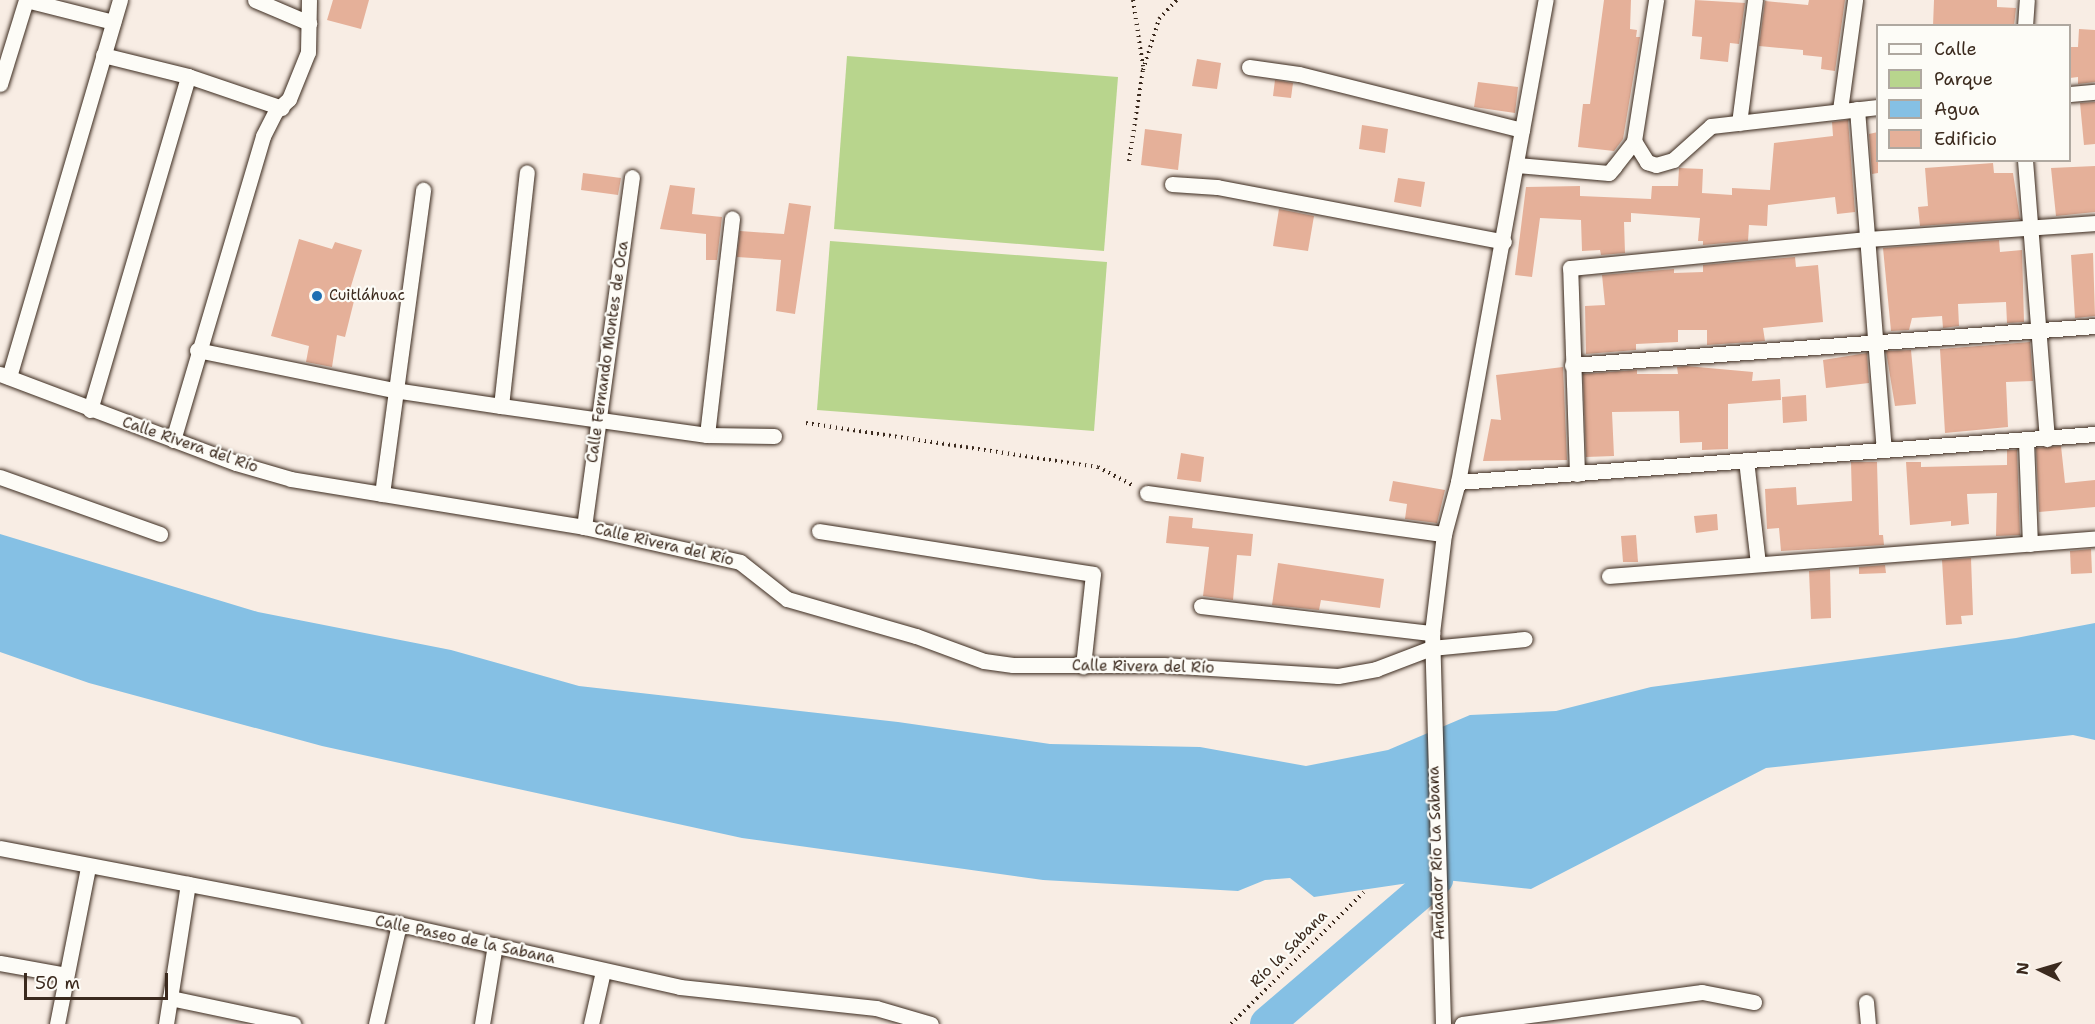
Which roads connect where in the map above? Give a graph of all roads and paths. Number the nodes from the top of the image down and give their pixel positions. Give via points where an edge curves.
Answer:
1 (26, 0) edge
2 (120, 0) edge
3 (255, 0) edge
4 (309, 0) edge
5 (1133, 0) edge
6 (1177, 0) edge
7 (1546, 0) edge
8 (1656, 0) edge
9 (1755, 0) edge
10 (1855, 0) edge
11 (2026, 0) edge
12 (113, 22) junction
13 (309, 23) junction
14 (2025, 24) edge
15 (103, 55) junction
16 (1250, 67) dead end
17 (1143, 70) junction
18 (188, 76) junction
19 (0, 84) edge
20 (2095, 92) edge
21 (2071, 94) edge
22 (1876, 107) edge
23 (282, 108) junction
24 (1857, 109) junction
25 (1840, 110) junction
26 (1738, 123) junction
27 (1522, 130) junction
28 (1634, 141) junction
29 (1129, 161) dead end
30 (2025, 162) edge
31 (1517, 165) junction
32 (527, 172) dead end
33 (632, 177) dead end
34 (1172, 184) dead end
35 (423, 190) dead end
36 (732, 218) dead end
37 (2095, 223) edge
38 (2028, 228) junction
39 (1868, 239) junction
40 (1504, 242) junction
41 (2095, 326) edge
42 (2038, 331) junction
43 (1875, 341) junction
44 (197, 350) junction
45 (1572, 365) junction
46 (4, 376) edge
47 (394, 390) junction
48 (501, 406) junction
49 (90, 410) junction
50 (597, 419) junction
51 (806, 423) dead end
52 (2095, 434) edge
53 (707, 435) junction
54 (774, 436) dead end
55 (2047, 439) junction
56 (173, 440) junction
57 (2026, 441) junction
58 (1884, 449) junction
59 (1746, 460) junction
60 (1577, 474) junction
61 (0, 477) edge
62 (1458, 482) junction
63 (1147, 493) joint
64 (382, 494) junction
65 (584, 527) junction
66 (819, 531) dead end
67 (160, 534) dead end
68 (1444, 534) junction
69 (2095, 539) edge
70 (2030, 544) junction
71 (1758, 563) junction
72 (1609, 576) dead end
73 (1201, 606) dead end
74 (1525, 639) dead end
75 (1432, 641) junction
76 (1083, 666) junction
77 (0, 848) edge
78 (88, 867) junction
79 (188, 884) junction
80 (1364, 892) dead end
81 (399, 924) junction
82 (495, 945) junction
83 (0, 963) edge
84 (603, 971) junction
85 (66, 975) junction
86 (170, 998) junction
87 (1754, 1002) dead end
88 (1866, 1002) dead end
89 (57, 1024) edge
90 (166, 1024) edge
91 (292, 1024) edge
92 (376, 1024) edge
93 (482, 1024) edge
94 (591, 1024) edge
95 (931, 1024) edge
96 (1231, 1024) edge
97 (1443, 1024) edge
98 (1462, 1024) edge
99 (1868, 1024) edge

1 - 12 street
1 - 19 street
2 - 12 street
3 - 13 street
4 - 13 street
5 - 17 path
6 - 17 path via 1159,19
7 - 27 street, Andador Río La Sabana
8 - 28 street
9 - 26 street
10 - 25 street
11 - 14 street
12 - 15 street
13 - 23 street via 308,52
15 - 18 street
15 - 46 street
16 - 27 street via 1299,74
17 - 29 path
18 - 23 street
18 - 49 street
20 - 21 street
22 - 24 street
23 - 44 street via 275,112 263,136
24 - 25 street
24 - 39 street
25 - 26 street
26 - 28 street via 1711,126 1673,160 1656,165 1647,162
27 - 31 street, Andador Río La Sabana
28 - 31 street via 1609,173
30 - 38 street
31 - 40 street, Andador Río La Sabana
32 - 48 street
33 - 50 street, Calle Fernando Montes de Oca
34 - 40 street via 1217,187
35 - 47 street
36 - 53 street
37 - 38 street
38 - 39 street
38 - 42 street
39 - 43 street
39 - 45 street via 1570,268
40 - 62 street, Andador Río La Sabana
41 - 42 street
42 - 43 street
42 - 55 street
43 - 45 street
43 - 58 street
44 - 47 street
44 - 56 street
45 - 60 street
46 - 49 street, Calle Rivera del Río
47 - 48 street
47 - 64 street
48 - 50 street
49 - 56 street, Calle Rivera del Río
50 - 53 street
50 - 65 street, Calle Fernando Montes de Oca
51 - 63 path via 1098,467
52 - 55 street
53 - 54 street
55 - 57 street
56 - 64 street, Calle Rivera del Río via 291,479
57 - 58 street
57 - 70 street
58 - 59 street
59 - 60 street
59 - 71 street
60 - 62 street
61 - 67 street
62 - 68 street, Andador Río La Sabana
63 - 68 street
64 - 65 street, Calle Rivera del Río
65 - 76 street, Calle Rivera del Río via 740,562 787,599 834,616 916,636 984,661
66 - 76 street via 1093,574
68 - 75 street, Andador Río La Sabana
69 - 70 street
70 - 71 street
71 - 72 street
73 - 75 street
74 - 75 street
75 - 76 street, Calle Rivera del Río via 1376,669 1338,676 1163,665
75 - 97 street, Andador Río La Sabana
77 - 78 street, Calle Paseo de la Sabana
78 - 79 street, Calle Paseo de la Sabana
78 - 85 street
79 - 81 street, Calle Paseo de la Sabana
79 - 86 street
80 - 96 path, Río la Sabana
81 - 82 street, Calle Paseo de la Sabana
81 - 92 street
82 - 84 street, Calle Paseo de la Sabana
82 - 93 street
83 - 85 street
84 - 94 street
84 - 95 street, Calle Paseo de la Sabana via 690,989 876,1008
85 - 89 street
86 - 90 street
86 - 91 street
87 - 98 street via 1702,992
88 - 99 street

